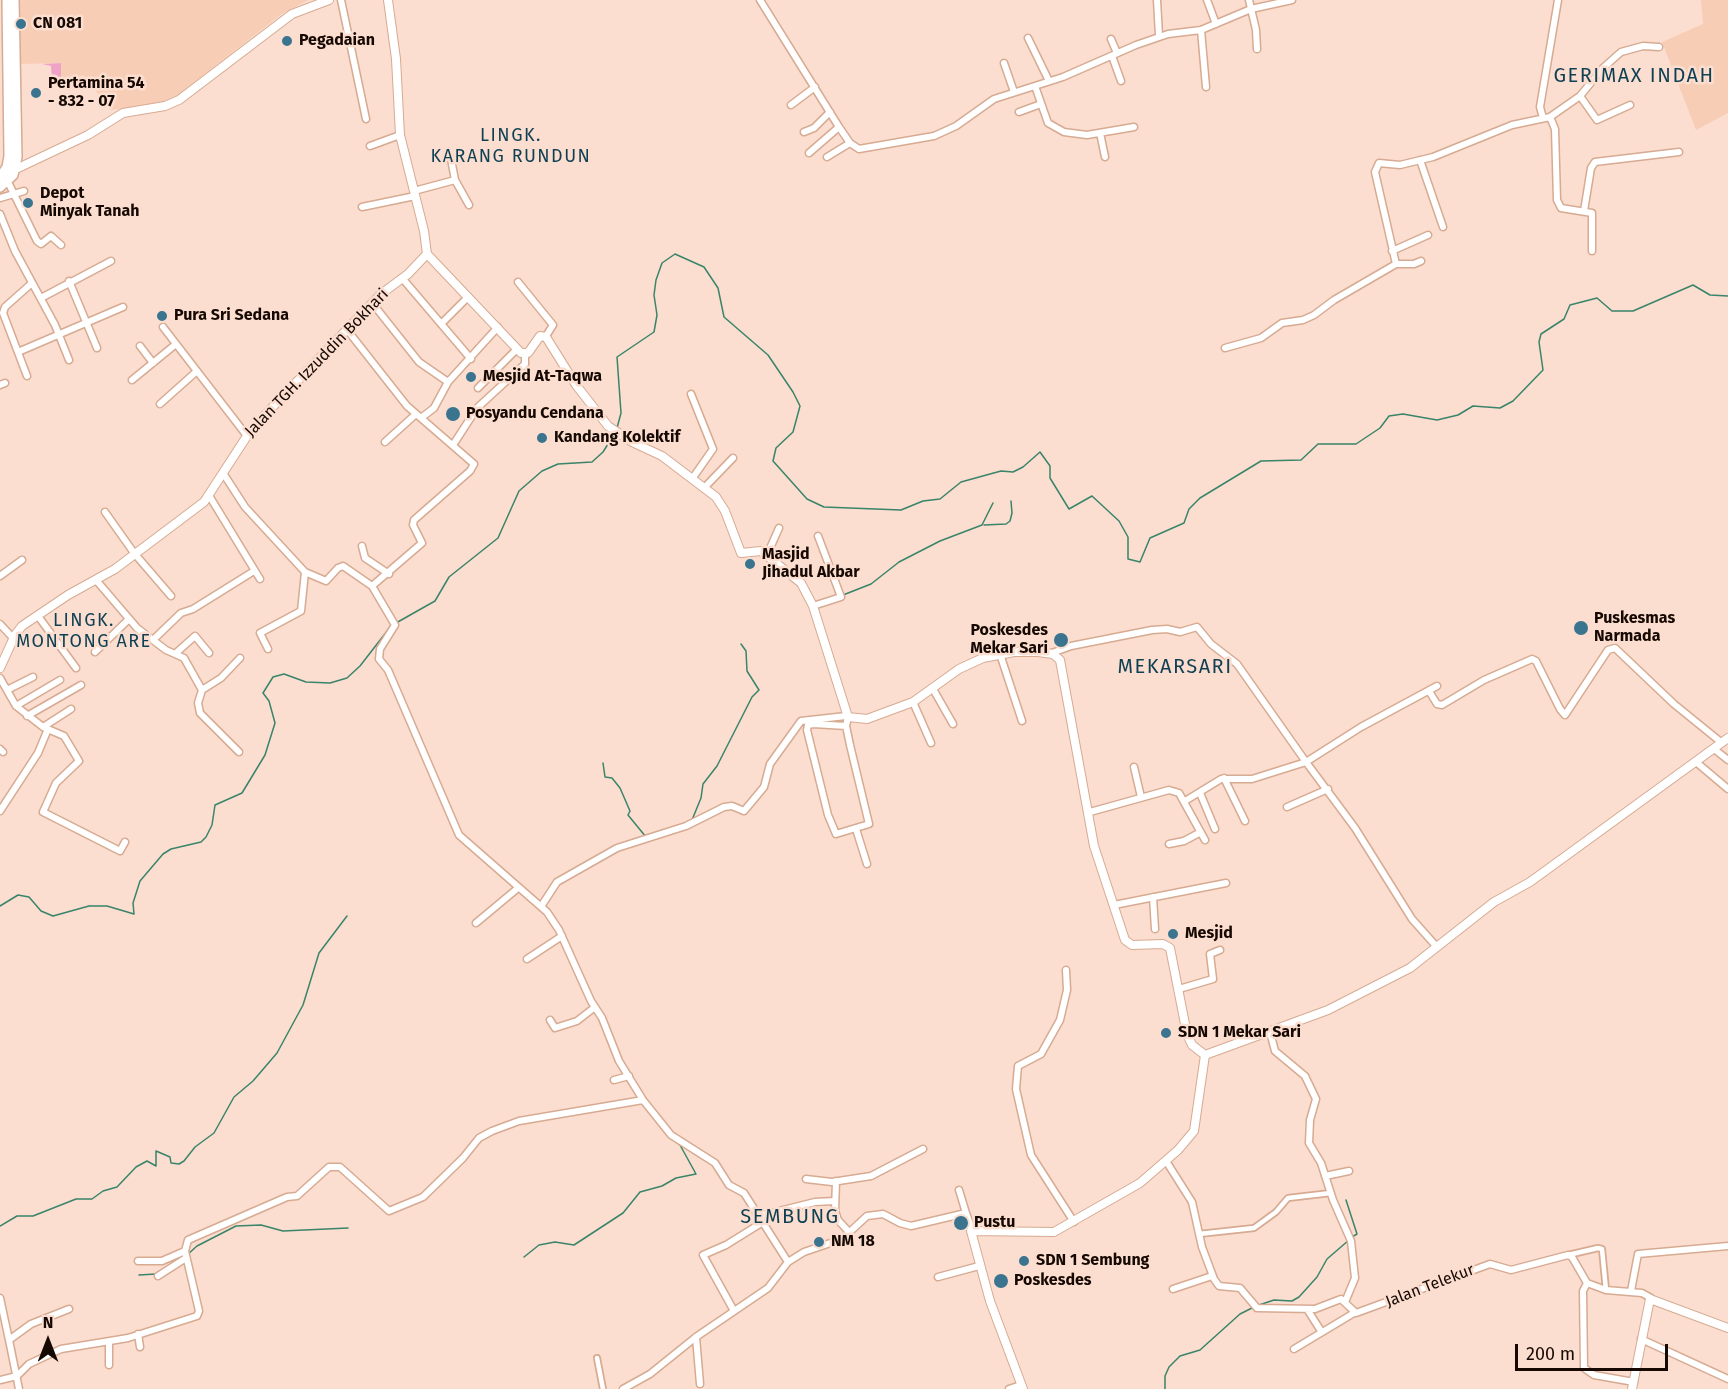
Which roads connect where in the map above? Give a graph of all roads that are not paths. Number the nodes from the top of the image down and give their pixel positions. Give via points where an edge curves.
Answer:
1 (7, 0) edge
2 (14, 0) edge
3 (329, 0) edge
4 (341, 0) edge
5 (388, 0) edge
6 (760, 0) edge
7 (1156, 0) edge
8 (1207, 0) edge
9 (1250, 0) edge
10 (1292, 0) edge
11 (1558, 0) edge
12 (1251, 9) junction
13 (1216, 24) junction
14 (1201, 30) junction
15 (1159, 36) junction
16 (1028, 38) dead end
17 (1111, 39) dead end
18 (1659, 47) dead end
19 (1257, 48) dead end
20 (1114, 55) junction
21 (12, 58) junction
22 (1004, 63) dead end
23 (1048, 81) junction
24 (1121, 81) dead end
25 (1035, 86) junction
26 (815, 87) junction
27 (1206, 87) dead end
28 (1014, 92) junction
29 (1580, 96) junction
30 (1041, 104) junction
31 (791, 105) dead end
32 (1630, 105) dead end
33 (830, 112) junction
34 (1019, 112) dead end
35 (1547, 118) junction
36 (366, 119) dead end
37 (13, 126) junction
38 (839, 127) junction
39 (1134, 127) dead end
40 (804, 132) dead end
41 (1100, 133) junction
42 (400, 135) junction
43 (850, 143) junction
44 (370, 146) dead end
45 (1679, 152) dead end
46 (809, 153) dead end
47 (1105, 156) dead end
48 (827, 157) dead end
49 (451, 159) dead end
50 (1420, 160) junction
51 (16, 170) junction
52 (455, 180) junction
53 (3, 182) edge
54 (24, 191) dead end
55 (414, 194) junction
56 (16, 197) junction
57 (0, 198) edge
58 (469, 205) dead end
59 (362, 207) dead end
60 (1584, 211) junction
61 (0, 214) edge
62 (1443, 227) dead end
63 (1428, 235) dead end
64 (61, 245) dead end
65 (1392, 251) junction
66 (1592, 251) dead end
67 (427, 254) junction
68 (111, 261) dead end
69 (1420, 261) dead end
70 (1396, 264) junction
71 (402, 278) junction
72 (69, 281) junction
73 (32, 282) junction
74 (518, 282) dead end
75 (468, 297) junction
76 (40, 298) junction
77 (373, 304) junction
78 (123, 307) dead end
79 (86, 321) junction
80 (441, 324) junction
81 (163, 327) dead end
82 (498, 327) junction
83 (348, 331) junction
84 (59, 333) junction
85 (546, 336) junction
86 (176, 344) junction
87 (140, 346) dead end
88 (97, 348) dead end
89 (1225, 348) dead end
90 (518, 349) junction
91 (18, 352) junction
92 (525, 354) junction
93 (471, 359) junction
94 (69, 360) dead end
95 (153, 363) junction
96 (197, 371) junction
97 (27, 376) dead end
98 (132, 380) dead end
99 (448, 382) junction
100 (478, 388) dead end
101 (691, 394) dead end
102 (160, 404) dead end
103 (418, 416) junction
104 (246, 436) junction
105 (385, 442) dead end
106 (453, 445) junction
107 (733, 458) dead end
108 (223, 473) junction
109 (692, 478) junction
110 (704, 488) junction
111 (210, 496) junction
112 (105, 512) dead end
113 (780, 528) dead end
114 (818, 536) dead end
115 (362, 546) dead end
116 (135, 553) junction
117 (767, 555) junction
118 (22, 560) dead end
119 (254, 571) junction
120 (305, 572) junction
121 (388, 574) junction
122 (0, 576) edge
123 (260, 579) dead end
124 (96, 580) junction
125 (372, 586) junction
126 (171, 596) dead end
127 (813, 606) junction
128 (38, 616) junction
129 (129, 618) junction
130 (0, 624) edge
131 (198, 629) dead end
132 (195, 636) junction
133 (13, 638) junction
134 (154, 639) junction
135 (268, 649) dead end
136 (95, 652) dead end
137 (176, 653) junction
138 (209, 653) dead end
139 (1052, 653) junction
140 (1000, 654) junction
141 (2, 658) edge
142 (240, 658) dead end
143 (76, 668) dead end
144 (0, 669) edge
145 (33, 677) dead end
146 (0, 678) edge
147 (60, 680) dead end
148 (81, 685) dead end
149 (1437, 686) dead end
150 (933, 689) junction
151 (7, 690) junction
152 (202, 690) junction
153 (1429, 691) junction
154 (913, 702) junction
155 (16, 706) junction
156 (71, 709) dead end
157 (27, 716) junction
158 (847, 717) junction
159 (1022, 721) dead end
160 (952, 724) dead end
161 (846, 726) junction
162 (45, 728) junction
163 (1725, 741) edge
164 (931, 743) dead end
165 (1714, 749) junction
166 (239, 752) dead end
167 (1728, 760) edge
168 (1306, 762) junction
169 (1696, 762) junction
170 (1134, 767) dead end
171 (1224, 778) junction
172 (1328, 789) junction
173 (1728, 789) edge
174 (1200, 793) junction
175 (1141, 797) junction
176 (1185, 801) junction
177 (1287, 807) dead end
178 (0, 811) edge
179 (1090, 812) junction
180 (1245, 821) dead end
181 (855, 829) junction
182 (1215, 829) dead end
183 (1200, 833) junction
184 (1205, 840) dead end
185 (125, 842) dead end
186 (1169, 844) dead end
187 (867, 864) dead end
188 (1226, 883) dead end
189 (518, 888) junction
190 (1153, 897) junction
191 (542, 905) junction
192 (1114, 905) junction
193 (476, 923) dead end
194 (1155, 930) dead end
195 (562, 936) junction
196 (1436, 946) junction
197 (1220, 950) dead end
198 (527, 959) dead end
199 (1066, 970) dead end
200 (1179, 988) junction
201 (595, 1007) junction
202 (550, 1020) dead end
203 (1270, 1032) junction
204 (1205, 1055) junction
205 (629, 1076) junction
206 (614, 1080) dead end
207 (643, 1100) junction
208 (923, 1149) dead end
209 (1166, 1161) junction
210 (1349, 1172) dead end
211 (1325, 1176) junction
212 (806, 1179) dead end
213 (836, 1182) junction
214 (959, 1190) dead end
215 (1331, 1193) junction
216 (834, 1201) junction
217 (966, 1213) junction
218 (761, 1219) junction
219 (1074, 1222) junction
220 (972, 1230) junction
221 (849, 1232) junction
222 (1198, 1234) junction
223 (1728, 1246) edge
224 (185, 1255) junction
225 (1568, 1255) junction
226 (138, 1261) dead end
227 (788, 1262) junction
228 (979, 1266) junction
229 (158, 1276) dead end
230 (1212, 1276) junction
231 (938, 1277) dead end
232 (1587, 1283) junction
233 (1173, 1289) dead end
234 (1606, 1290) junction
235 (1631, 1291) junction
236 (0, 1298) edge
237 (1651, 1298) junction
238 (1342, 1300) junction
239 (69, 1309) dead end
240 (1307, 1309) junction
241 (734, 1311) junction
242 (1354, 1313) junction
243 (1728, 1328) edge
244 (1320, 1331) junction
245 (138, 1334) junction
246 (696, 1337) junction
247 (1641, 1339) junction
248 (9, 1340) junction
249 (109, 1342) junction
250 (140, 1347) dead end
251 (1294, 1349) dead end
252 (597, 1358) dead end
253 (109, 1365) dead end
254 (17, 1376) junction
255 (1728, 1379) edge
256 (0, 1380) edge
257 (700, 1384) dead end
258 (1633, 1385) edge
259 (1022, 1387) edge
260 (19, 1389) edge
261 (603, 1389) edge
262 (623, 1389) edge
263 (1009, 1389) edge

1 - 21 main road
2 - 21 main road
3 - 51 street via 292,14 179,100 123,113
4 - 36 street
5 - 42 street
6 - 26 street
7 - 15 street
8 - 13 street
9 - 12 street
10 - 12 street
11 - 35 street via 1540,107
12 - 13 street
12 - 19 street
13 - 14 street
14 - 15 street
14 - 27 street
15 - 20 street
16 - 23 street
17 - 20 street
18 - 29 street via 1643,46 1621,52
20 - 23 street
20 - 24 street
21 - 37 main road
22 - 28 street
23 - 25 street
25 - 28 street
25 - 30 street
26 - 31 street
26 - 33 street
28 - 43 street via 994,99 956,126 934,136 859,149
29 - 32 street via 1597,120
29 - 35 street
30 - 34 street
30 - 41 street via 1048,123 1055,128 1071,135
33 - 38 street
33 - 40 street via 812,130
35 - 50 street via 1512,125
35 - 60 street via 1555,129 1557,200 1561,208
37 - 51 main road
37 - 53 main road
38 - 43 street
38 - 46 street
39 - 41 street
41 - 47 street
42 - 44 street
42 - 55 street
43 - 48 street
45 - 60 street via 1595,162
49 - 52 street
50 - 62 street
50 - 65 street via 1400,165 1382,162 1375,169
51 - 53 main road
52 - 55 street
52 - 58 street
53 - 56 street
54 - 56 street
55 - 59 street
55 - 67 street
56 - 57 street
56 - 64 street via 39,244 51,236
60 - 66 street via 1592,214
61 - 73 street
63 - 65 street
65 - 70 street
67 - 71 street, Jalan TGH. Izzuddin Bokhari
67 - 75 street
68 - 72 street
69 - 70 street
70 - 89 street via 1314,315 1282,323 1261,338
71 - 77 street, Jalan TGH. Izzuddin Bokhari
71 - 80 street
72 - 76 street
72 - 79 street
73 - 76 street
73 - 91 street via 3,311
74 - 85 street via 553,326
75 - 80 street
75 - 82 street
76 - 84 street
77 - 83 street, Jalan TGH. Izzuddin Bokhari
77 - 99 street via 415,358
78 - 79 street
79 - 84 street
79 - 88 street
80 - 93 street
81 - 86 street
82 - 90 street
82 - 93 street
83 - 103 street
83 - 104 street, Jalan TGH. Izzuddin Bokhari
84 - 91 street
84 - 94 street
85 - 92 street via 539,337
85 - 109 street via 576,385 608,426
86 - 95 street
86 - 96 street
87 - 95 street
90 - 92 street
90 - 100 street
91 - 97 street
92 - 106 street via 525,364 477,408
93 - 99 street
95 - 98 street
96 - 102 street
96 - 104 street
99 - 103 street via 434,408
101 - 109 street via 713,448
103 - 105 street
103 - 106 street
104 - 108 street, Jalan TGH. Izzuddin Bokhari
106 - 121 street via 473,462 473,468 415,518 413,525 422,543
107 - 110 street
108 - 111 street, Jalan TGH. Izzuddin Bokhari
108 - 120 street via 240,501
109 - 110 street
110 - 117 street via 726,511 740,552 761,551
111 - 116 street, Jalan TGH. Izzuddin Bokhari
111 - 119 street
112 - 116 street
113 - 117 street
114 - 127 street via 840,595
115 - 121 street via 364,558
116 - 124 street, Jalan TGH. Izzuddin Bokhari
116 - 126 street
117 - 127 street via 801,583
118 - 122 street
119 - 123 street
119 - 134 street via 194,609 181,613
120 - 125 street via 326,581 344,566
120 - 135 street via 301,611 260,633
121 - 125 street
124 - 128 street, Jalan TGH. Izzuddin Bokhari
124 - 129 street
125 - 189 street via 394,622 379,657 453,821 461,837
127 - 158 street
128 - 133 street, Jalan TGH. Izzuddin Bokhari via 22,626
128 - 143 street
129 - 134 street
129 - 136 street
130 - 133 street
131 - 132 street
132 - 137 street
132 - 138 street
133 - 141 street, Jalan TGH. Izzuddin Bokhari
134 - 137 street
137 - 152 street via 184,658
139 - 140 street
139 - 168 street via 1152,630 1167,628 1180,632 1197,627 1237,664
139 - 179 street via 1062,665
140 - 150 street via 968,664
140 - 159 street
141 - 144 street, Jalan TGH. Izzuddin Bokhari
142 - 152 street via 221,678
145 - 151 street
146 - 151 street
147 - 155 street
148 - 157 street
149 - 153 street
150 - 154 street
150 - 160 street
151 - 155 street
152 - 166 street via 200,713
153 - 163 street via 1442,705 1532,658 1565,715 1608,650 1617,650 1674,704
153 - 168 street
154 - 158 street via 867,719
154 - 164 street
155 - 157 street
156 - 162 street
157 - 162 street
158 - 161 street
158 - 191 street via 801,721 770,764 764,786 744,811 727,806 686,826 616,848 557,882
161 - 181 street via 869,823
161 - 181 street via 813,724 807,730 834,833
162 - 178 street via 38,753
162 - 185 street via 64,736 79,762 56,783 43,812 120,851
163 - 165 street
165 - 167 street
165 - 169 street
168 - 171 street via 1252,778
168 - 172 street
169 - 173 street
169 - 196 street
170 - 175 street
171 - 174 street
171 - 180 street
172 - 177 street
172 - 196 street via 1412,919
174 - 176 street
174 - 182 street
175 - 176 street via 1169,790 1179,792
175 - 179 street
176 - 183 street
179 - 192 street via 1099,866
181 - 187 street
183 - 184 street
183 - 186 street
188 - 190 street
189 - 191 street
189 - 193 street
190 - 192 street
190 - 194 street
191 - 195 street
192 - 200 street via 1128,944 1163,944 1170,948
195 - 198 street
195 - 201 street
196 - 203 street via 1404,972 1328,1010
197 - 200 street via 1210,954 1213,979
199 - 219 street via 1067,990 1060,1020 1041,1054 1018,1066 1016,1089 1031,1155
200 - 204 street via 1189,1040
201 - 202 street via 577,1021 555,1028
201 - 205 street via 618,1061
203 - 204 street
203 - 211 street via 1275,1052 1305,1076 1315,1096 1309,1143
204 - 209 street via 1194,1131
205 - 206 street
205 - 207 street
207 - 218 street via 671,1135 716,1163 729,1185 744,1193
207 - 224 street via 519,1121 492,1131 479,1138 423,1197 389,1211 340,1167 329,1167 297,1196 189,1240
208 - 213 street via 871,1176
209 - 219 street via 1140,1183
209 - 222 street via 1190,1197
210 - 211 street
211 - 215 street
212 - 213 street
213 - 216 street
214 - 217 street
215 - 222 street via 1288,1198 1254,1228
215 - 238 street via 1351,1241 1355,1278
216 - 218 street via 815,1202
216 - 221 street via 838,1220
217 - 220 street
217 - 221 street via 911,1226 875,1214
218 - 227 street
218 - 241 street via 726,1245 703,1255
219 - 220 street via 1049,1234
220 - 228 street
221 - 227 street via 842,1239
222 - 230 street
223 - 235 street via 1638,1254
224 - 226 street via 162,1261
224 - 229 street
224 - 245 street via 199,1315
225 - 232 street
225 - 234 street via 1602,1249
225 - 242 street, Jalan Telekur via 1511,1270 1485,1265
227 - 241 street via 768,1288
228 - 231 street
228 - 259 street
230 - 233 street
230 - 240 street via 1219,1286 1240,1288 1254,1306
232 - 234 street
232 - 258 street via 1583,1291 1584,1368 1594,1375
234 - 235 street
235 - 237 street
236 - 248 street
237 - 243 street
237 - 247 street
238 - 240 street
238 - 242 street
239 - 248 street via 32,1324
240 - 244 street
241 - 246 street
242 - 244 street, Jalan Telekur
244 - 251 street, Jalan Telekur
245 - 249 street
245 - 250 street
246 - 257 street
246 - 262 street via 650,1374
247 - 255 street
247 - 258 street
248 - 254 street
249 - 253 street
249 - 254 street via 62,1349 29,1364
252 - 261 street
254 - 256 street
254 - 260 street
259 - 263 street

